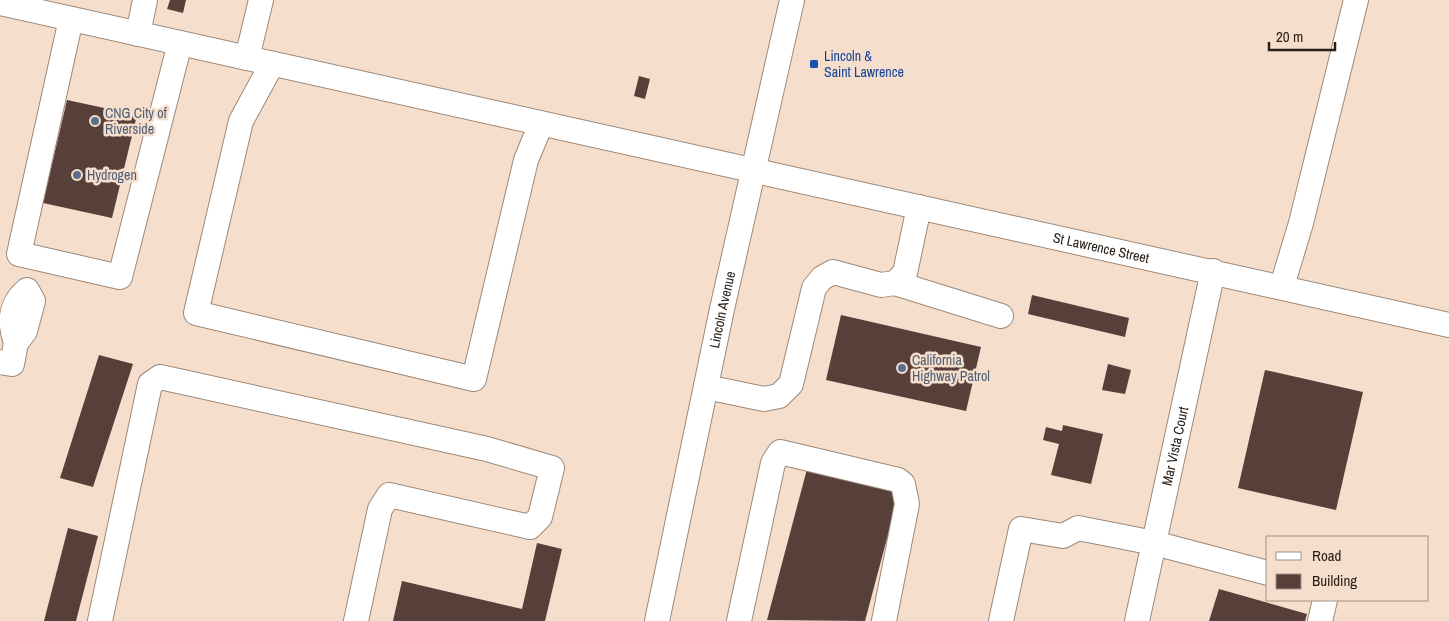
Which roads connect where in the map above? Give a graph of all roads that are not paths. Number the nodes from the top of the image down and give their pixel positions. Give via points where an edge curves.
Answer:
1 (145, 0) edge
2 (261, 0) edge
3 (792, 0) edge
4 (1356, 0) edge
5 (0, 3) edge
6 (70, 19) junction
7 (138, 34) junction
8 (180, 43) junction
9 (247, 58) junction
10 (272, 64) junction
11 (541, 124) junction
12 (754, 170) junction
13 (919, 206) junction
14 (35, 258) junction
15 (1214, 271) junction
16 (896, 283) junction
17 (1282, 286) junction
18 (1001, 316) dead end
19 (1449, 325) edge
20 (0, 362) edge
21 (706, 387) junction
22 (1154, 543) junction
23 (1266, 572) edge
24 (1325, 601) edge
25 (887, 620) edge
26 (100, 621) edge
27 (356, 621) edge
28 (657, 621) edge
29 (739, 621) edge
30 (1001, 621) edge
31 (1137, 621) edge
32 (1320, 621) edge

1 - 7 street
2 - 9 street
3 - 12 street, Lincoln Avenue
4 - 17 street via 1301,224
5 - 6 street, St Lawrence Street
6 - 7 street, St Lawrence Street
6 - 14 street via 19,254
7 - 8 street, St Lawrence Street
8 - 9 street, St Lawrence Street
8 - 14 street via 120,278
9 - 10 street, St Lawrence Street
10 - 11 street, St Lawrence Street
10 - 11 street via 241,121 196,314 474,379 526,160
11 - 12 street, St Lawrence Street
12 - 13 street, St Lawrence Street
12 - 21 street, Lincoln Avenue
13 - 15 street, St Lawrence Street
13 - 16 street via 905,273
14 - 20 street via 27,290 33,301 25,331 16,344 12,364
15 - 17 street, St Lawrence Street
15 - 22 street, Mar Vista Court
16 - 18 street
16 - 21 street via 881,284 833,272 822,278 814,288 791,384 779,396 764,399
17 - 19 street, St Lawrence Street
21 - 28 street, Lincoln Avenue
22 - 23 street
22 - 30 street via 1078,528 1063,536 1021,529
22 - 31 street, Mar Vista Court
24 - 32 street
25 - 29 street via 907,504 903,484 898,480 780,452 773,463
26 - 27 street via 150,384 160,377 487,449 552,468 540,517 530,527 389,495 380,509

